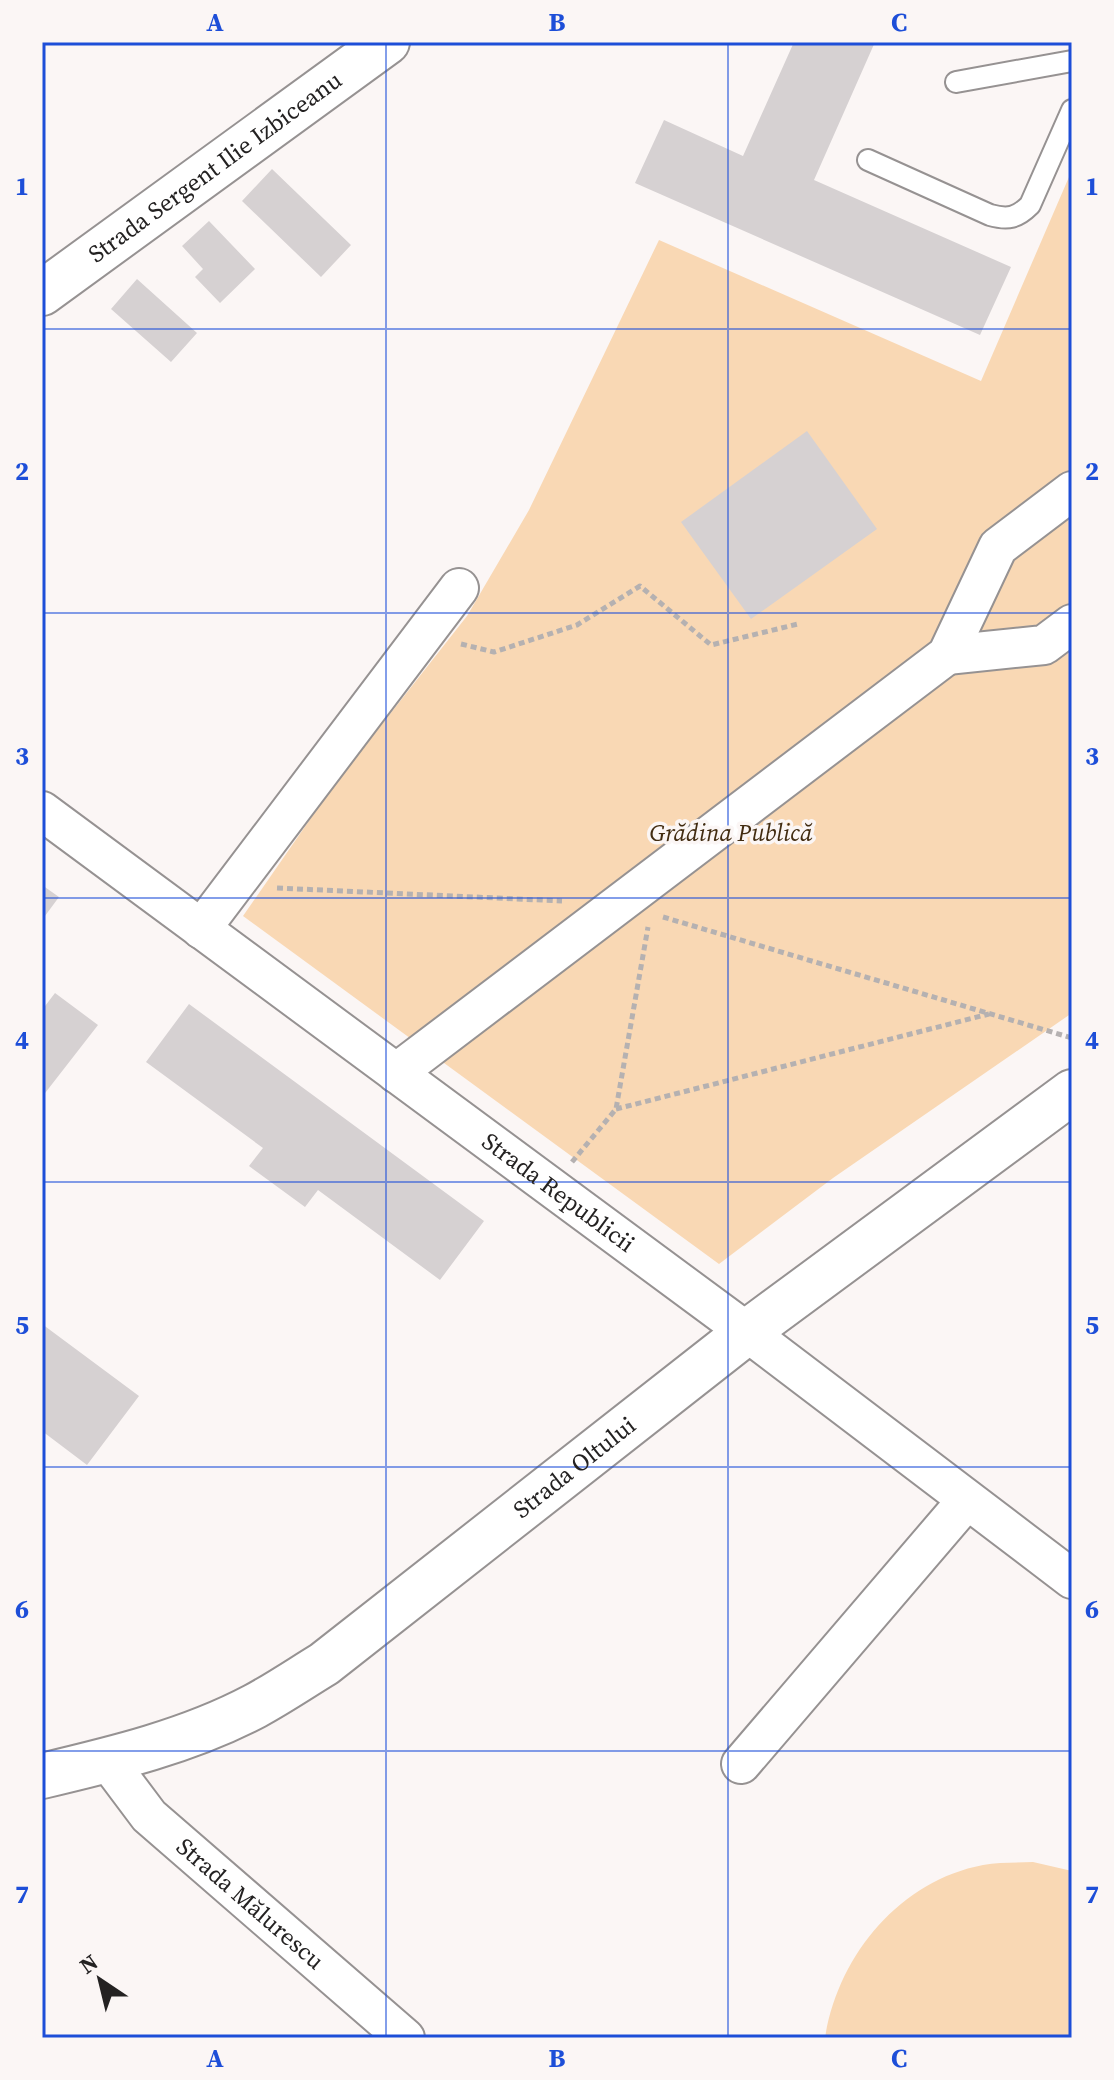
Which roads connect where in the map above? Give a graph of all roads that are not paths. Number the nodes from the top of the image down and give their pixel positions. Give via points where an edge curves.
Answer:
1 (387, 42) edge
2 (1072, 61) edge
3 (956, 82) dead end
4 (1072, 110) edge
5 (868, 160) dead end
6 (42, 293) edge
7 (1072, 491) edge
8 (459, 588) dead end
9 (1072, 624) edge
10 (947, 655) junction
11 (42, 811) edge
12 (201, 929) junction
13 (396, 1073) junction
14 (1072, 1092) edge
15 (747, 1332) junction
16 (967, 1500) junction
17 (1072, 1579) edge
18 (107, 1760) junction
19 (741, 1764) dead end
20 (42, 1776) edge
21 (405, 2038) edge

1 - 6 main road, Strada Sergent Ilie Izbiceanu
2 - 3 lane
4 - 5 lane via 1030,205 1018,217 990,215
7 - 10 street via 998,547
8 - 12 street
9 - 10 street via 1044,645
10 - 13 street
11 - 12 street, Strada Republicii
12 - 13 street, Strada Republicii
13 - 15 street, Strada Republicii
14 - 15 main road, Strada Oltului
15 - 16 street, Strada Republicii
15 - 18 main road, Strada Oltului via 324,1664 254,1707
16 - 17 street, Strada Republicii
16 - 19 street
18 - 20 main road, Strada Oltului
18 - 21 street, Strada Mălurescu via 149,1816

